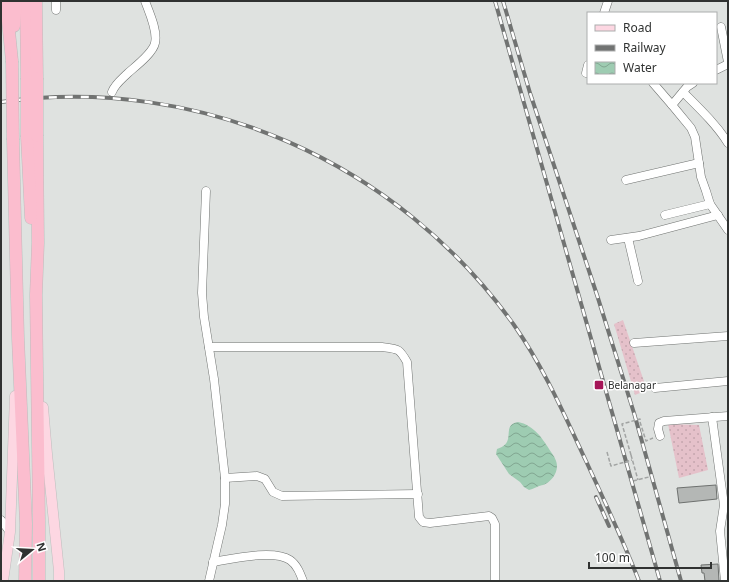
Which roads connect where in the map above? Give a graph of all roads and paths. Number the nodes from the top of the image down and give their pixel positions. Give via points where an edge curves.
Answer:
1 (6, 1) edge
2 (16, 1) edge
3 (26, 1) edge
4 (36, 1) edge
5 (56, 1) edge
6 (145, 1) edge
7 (608, 1) edge
8 (56, 10) dead end
9 (604, 12) edge
10 (721, 27) dead end
11 (12, 61) junction
12 (728, 63) edge
13 (717, 69) edge
14 (32, 78) junction
15 (654, 84) edge
16 (692, 84) edge
17 (112, 92) dead end
18 (677, 99) junction
19 (728, 143) edge
20 (699, 163) junction
21 (626, 180) dead end
22 (206, 191) dead end
23 (710, 204) junction
24 (718, 214) junction
25 (665, 215) dead end
26 (728, 230) edge
27 (628, 238) junction
28 (611, 240) dead end
29 (638, 281) dead end
30 (728, 336) edge
31 (37, 337) junction
32 (18, 338) junction
33 (634, 343) dead end
34 (209, 347) junction
35 (728, 381) edge
36 (656, 388) dead end
37 (728, 416) edge
38 (712, 417) junction
39 (660, 436) dead end
40 (645, 438) dead end
41 (607, 452) dead end
42 (632, 460) junction
43 (648, 477) dead end
44 (225, 478) junction
45 (638, 480) junction
46 (633, 481) dead end
47 (418, 494) junction
48 (726, 504) edge
49 (1, 520) edge
50 (10, 532) junction
51 (724, 539) edge
52 (212, 562) junction
53 (4, 581) edge
54 (25, 581) edge
55 (39, 581) edge
56 (59, 581) edge
57 (209, 581) edge
58 (303, 581) edge
59 (495, 581) edge
60 (725, 581) edge

1 - 11 highway
2 - 11 highway
3 - 14 highway
4 - 14 highway
5 - 8 street
6 - 17 street via 154,28 155,44 151,51 120,80
7 - 9 street
10 - 12 street
11 - 32 highway, bridge
12 - 13 street
14 - 31 highway, bridge via 32,136 38,244
15 - 18 street
16 - 18 street
18 - 19 street via 715,125
18 - 20 street via 695,137
20 - 21 street
20 - 23 street
22 - 34 street via 202,293
23 - 24 street
23 - 25 street
24 - 26 street
24 - 27 street
27 - 28 street
27 - 29 street
30 - 33 street
31 - 55 highway
31 - 56 main road
32 - 50 main road
32 - 54 highway via 26,524
34 - 44 street
34 - 47 street via 396,349 407,362
35 - 36 street
37 - 38 street
38 - 39 street via 664,421 659,423
38 - 48 street
40 - 42 path, bridge via 640,419 622,424
41 - 42 path, bridge via 611,466
42 - 45 path
43 - 45 path
44 - 47 street via 256,476 266,479 273,492 282,496
44 - 52 street via 222,525
45 - 46 path
47 - 59 street via 419,517 423,522 489,516 492,518 495,524
48 - 51 street via 721,524
49 - 50 street
50 - 53 main road
51 - 60 street
52 - 57 street
52 - 58 street via 275,555 289,560 298,569

